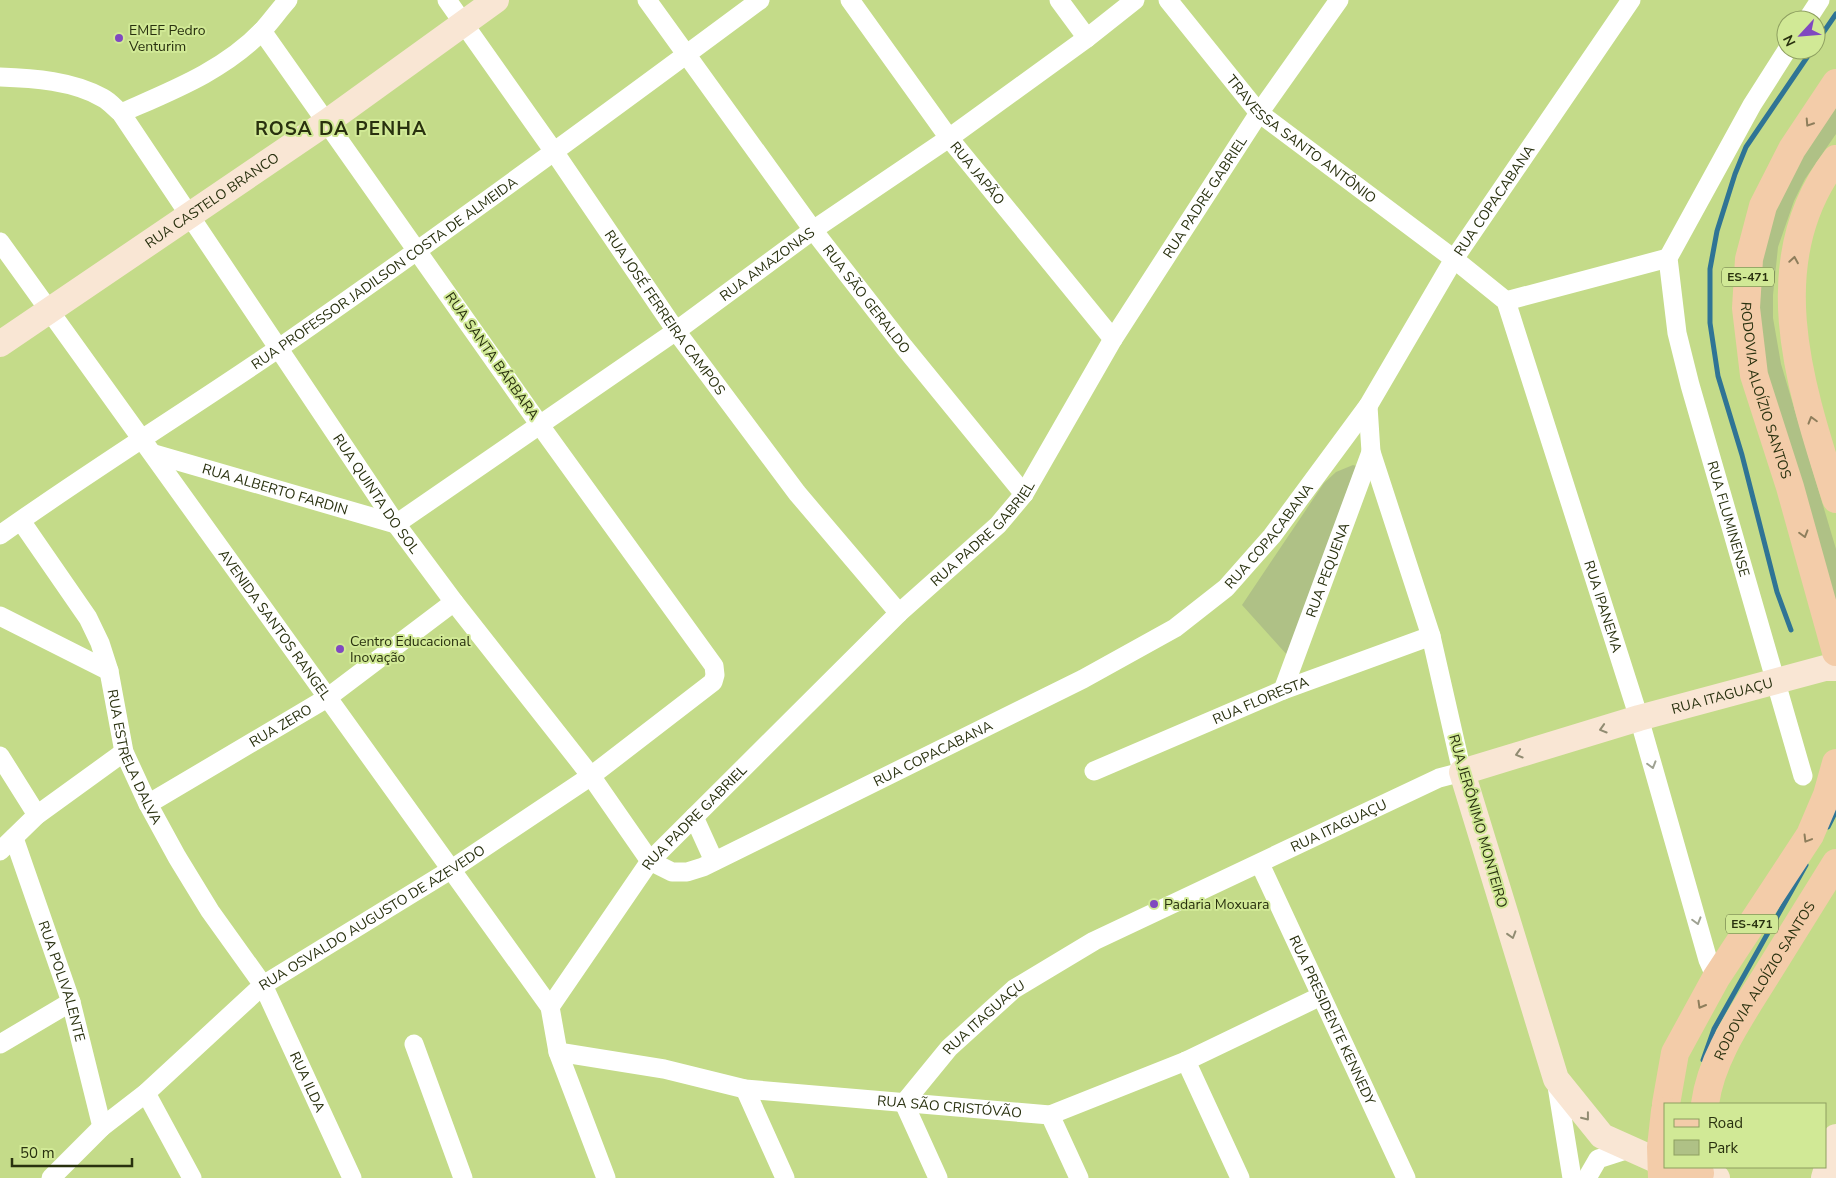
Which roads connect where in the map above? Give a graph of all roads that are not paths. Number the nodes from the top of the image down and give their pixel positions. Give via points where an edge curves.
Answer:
1 (288, 0) edge
2 (447, 0) edge
3 (496, 0) edge
4 (647, 0) edge
5 (760, 0) edge
6 (850, 0) edge
7 (1059, 0) edge
8 (1135, 0) edge
9 (1168, 0) edge
10 (1338, 0) edge
11 (1631, 0) edge
12 (463, 23) junction
13 (262, 31) junction
14 (1087, 38) junction
15 (686, 55) junction
16 (1781, 60) edge
17 (0, 77) edge
18 (1836, 83) edge
19 (121, 113) junction
20 (1259, 113) junction
21 (327, 122) junction
22 (949, 138) junction
23 (555, 153) junction
24 (1836, 159) edge
25 (188, 216) junction
26 (813, 230) junction
27 (0, 242) edge
28 (418, 251) junction
29 (1668, 258) junction
30 (1454, 259) junction
31 (1506, 301) junction
32 (48, 310) junction
33 (676, 331) junction
34 (1113, 339) junction
35 (0, 344) edge
36 (278, 349) junction
37 (1368, 406) junction
38 (539, 424) junction
39 (143, 439) junction
40 (1371, 452) junction
41 (154, 454) junction
42 (1024, 494) junction
43 (1836, 499) edge
44 (21, 521) junction
45 (396, 524) junction
46 (0, 535) edge
47 (454, 602) junction
48 (899, 613) junction
49 (0, 616) edge
50 (1431, 636) junction
51 (1836, 652) edge
52 (1836, 668) edge
53 (109, 671) junction
54 (713, 682) joint
55 (1777, 682) junction
56 (1283, 690) junction
57 (327, 698) junction
58 (1639, 718) junction
59 (124, 752) junction
60 (0, 756) edge
61 (1836, 763) edge
62 (1094, 771) dead end
63 (1462, 772) junction
64 (591, 776) junction
65 (1803, 776) dead end
66 (148, 804) junction
67 (37, 816) junction
68 (694, 817) junction
69 (14, 838) junction
70 (0, 851) edge
71 (650, 861) junction
72 (714, 861) junction
73 (1836, 863) edge
74 (1260, 864) junction
75 (452, 869) junction
76 (1716, 978) junction
77 (263, 985) junction
78 (1322, 996) junction
79 (71, 1002) junction
80 (550, 1007) junction
81 (0, 1044) edge
82 (414, 1044) dead end
83 (558, 1052) junction
84 (1186, 1061) junction
85 (1556, 1079) junction
86 (745, 1089) junction
87 (146, 1094) junction
88 (904, 1103) junction
89 (1666, 1103) edge
90 (1705, 1103) edge
91 (1050, 1115) junction
92 (102, 1127) junction
93 (1629, 1149) junction
94 (1664, 1163) edge
95 (51, 1178) edge
96 (192, 1178) edge
97 (352, 1178) edge
98 (463, 1178) edge
99 (606, 1178) edge
100 (785, 1178) edge
101 (938, 1178) edge
102 (1079, 1178) edge
103 (1240, 1178) edge
104 (1406, 1178) edge
105 (1572, 1178) edge
106 (1587, 1178) edge

1 - 13 street
2 - 12 street, RUA JOSÉ FERREIRA CAMPOS
3 - 12 street, RUA CASTELO BRANCO
4 - 15 street, RUA SÃO GERALDO
5 - 15 street, RUA PROFESSOR JADILSON COSTA DE ALMEIDA
6 - 22 street, RUA JAPÃO
7 - 14 street
8 - 14 street, RUA AMAZONAS
9 - 20 street, TRAVESSA SANTO ANTÔNIO
10 - 20 street, RUA PADRE GABRIEL
11 - 30 street, RUA COPACABANA
12 - 21 street, RUA CASTELO BRANCO
12 - 23 street, RUA JOSÉ FERREIRA CAMPOS
13 - 19 street via 226,61 195,80
13 - 21 street, RUA SANTA BÁRBARA
14 - 22 street, RUA AMAZONAS
15 - 23 street, RUA PROFESSOR JADILSON COSTA DE ALMEIDA
15 - 26 street, RUA SÃO GERALDO
16 - 29 street via 1752,104
17 - 19 street, RUA QUINTA DO SOL via 80,88 104,98
18 -> 51 main road, RODOVIA ALOÍZIO SANTOS / ES-471 via 1792,149 1763,206 1749,259 1746,308 1754,375 1790,487
19 - 25 street, RUA QUINTA DO SOL
20 - 30 street, TRAVESSA SANTO ANTÔNIO
20 - 34 street, RUA PADRE GABRIEL
21 - 25 street, RUA CASTELO BRANCO
21 - 28 street, RUA SANTA BÁRBARA
22 - 26 street, RUA AMAZONAS
22 - 34 street, RUA JAPÃO
23 - 28 street, RUA PROFESSOR JADILSON COSTA DE ALMEIDA
23 - 33 street, RUA JOSÉ FERREIRA CAMPOS
43 -> 24 main road, ES-471 via 1797,359 1792,329 1793,265 1804,218 1812,198
25 - 32 street, RUA CASTELO BRANCO
25 - 36 street, RUA QUINTA DO SOL
26 - 33 street, RUA AMAZONAS
26 - 42 street, RUA SÃO GERALDO
27 - 32 street, AVENIDA SANTOS RANGEL
28 - 36 street, RUA PROFESSOR JADILSON COSTA DE ALMEIDA
28 - 38 street, RUA SANTA BÁRBARA
29 - 31 street
29 - 55 street, RUA FLUMINENSE via 1677,333 1690,385
30 - 31 street
30 - 37 street, RUA COPACABANA
31 - 58 street, RUA IPANEMA
32 - 35 street, RUA CASTELO BRANCO
32 - 39 street, AVENIDA SANTOS RANGEL
33 - 38 street, RUA AMAZONAS
33 - 48 street, RUA JOSÉ FERREIRA CAMPOS via 797,493
34 - 42 street, RUA PADRE GABRIEL
36 - 39 street, RUA PROFESSOR JADILSON COSTA DE ALMEIDA
36 - 45 street, RUA QUINTA DO SOL
37 - 40 street, RUA JERÔNIMO MONTEIRO
37 - 72 street, RUA COPACABANA via 1266,543 1226,588 1175,628 1083,679
38 - 45 street, RUA AMAZONAS
38 - 54 street, RUA SANTA BÁRBARA via 714,666
39 - 41 street, AVENIDA SANTOS RANGEL
39 - 44 street, RUA PROFESSOR JADILSON COSTA DE ALMEIDA
40 - 50 street, RUA JERÔNIMO MONTEIRO
40 - 56 street, RUA PEQUENA
41 - 45 street, RUA ALBERTO FARDIN
41 - 57 street, AVENIDA SANTOS RANGEL
42 - 48 street, RUA PADRE GABRIEL via 998,525
44 - 46 street, RUA PROFESSOR JADILSON COSTA DE ALMEIDA
44 - 53 street, RUA ESTRELA DALVA via 88,618
45 - 47 street, RUA QUINTA DO SOL
47 - 57 street, RUA ZERO
47 - 64 street, RUA QUINTA DO SOL
48 - 68 street, RUA PADRE GABRIEL
49 - 53 street
50 - 56 street, RUA FLORESTA
50 - 63 street, RUA JERÔNIMO MONTEIRO
52 - 55 street, RUA ITAGUAÇU
53 - 59 street, RUA ESTRELA DALVA
54 - 64 street, RUA OSVALDO AUGUSTO DE AZEVEDO
55 - 58 street, RUA ITAGUAÇU
55 - 65 street, RUA FLUMINENSE
56 - 62 street, RUA FLORESTA
57 - 66 street, RUA ZERO
57 - 75 street, AVENIDA SANTOS RANGEL
58 -> 63 street, RUA ITAGUAÇU
58 -> 76 street, RUA IPANEMA via 1708,960
59 - 66 street, RUA ESTRELA DALVA
59 - 67 street
60 - 67 street
61 -> 76 main road, ES-471 via 1828,795 1810,835
63 - 74 street, RUA ITAGUAÇU via 1438,778
63 -> 85 street, RUA JERÔNIMO MONTEIRO
64 - 71 street, RUA QUINTA DO SOL
64 - 75 street, RUA OSVALDO AUGUSTO DE AZEVEDO
66 - 77 street, RUA ESTRELA DALVA via 210,911
67 - 69 street
68 - 71 street, RUA PADRE GABRIEL
68 - 72 street
69 - 70 street
69 - 79 street, RUA POLIVALENTE
71 - 72 street, RUA COPACABANA via 672,872 687,872
71 - 80 street, RUA PADRE GABRIEL
73 - 90 main road, RODOVIA ALOÍZIO SANTOS / ES-471 via 1734,1026 1718,1061
74 - 78 street, RUA PRESIDENTE KENNEDY
74 - 88 street, RUA ITAGUAÇU via 1094,941 1014,990 949,1048
75 - 77 street, RUA OSVALDO AUGUSTO DE AZEVEDO
75 - 80 street, AVENIDA SANTOS RANGEL
76 -> 89 main road, ES-471 via 1675,1053
77 - 87 street, RUA OSVALDO AUGUSTO DE AZEVEDO
77 - 97 street, RUA ILDA
78 - 84 street, RUA SÃO CRISTÓVÃO
78 - 104 street, RUA PRESIDENTE KENNEDY
79 - 81 street
79 - 92 street, RUA POLIVALENTE
80 - 83 street
82 - 98 street
83 - 86 street, RUA SÃO CRISTÓVÃO via 664,1069
83 - 99 street
84 - 91 street, RUA SÃO CRISTÓVÃO
84 - 103 street
85 -> 93 street via 1596,1130
85 - 105 street, RUA JERÔNIMO MONTEIRO
86 - 88 street, RUA SÃO CRISTÓVÃO
86 - 100 street
87 - 92 street, RUA OSVALDO AUGUSTO DE AZEVEDO
87 - 96 street
88 - 91 street, RUA SÃO CRISTÓVÃO
88 - 101 street
91 - 102 street
92 - 95 street, RUA OSVALDO AUGUSTO DE AZEVEDO
93 - 94 street
93 - 106 street via 1598,1159

